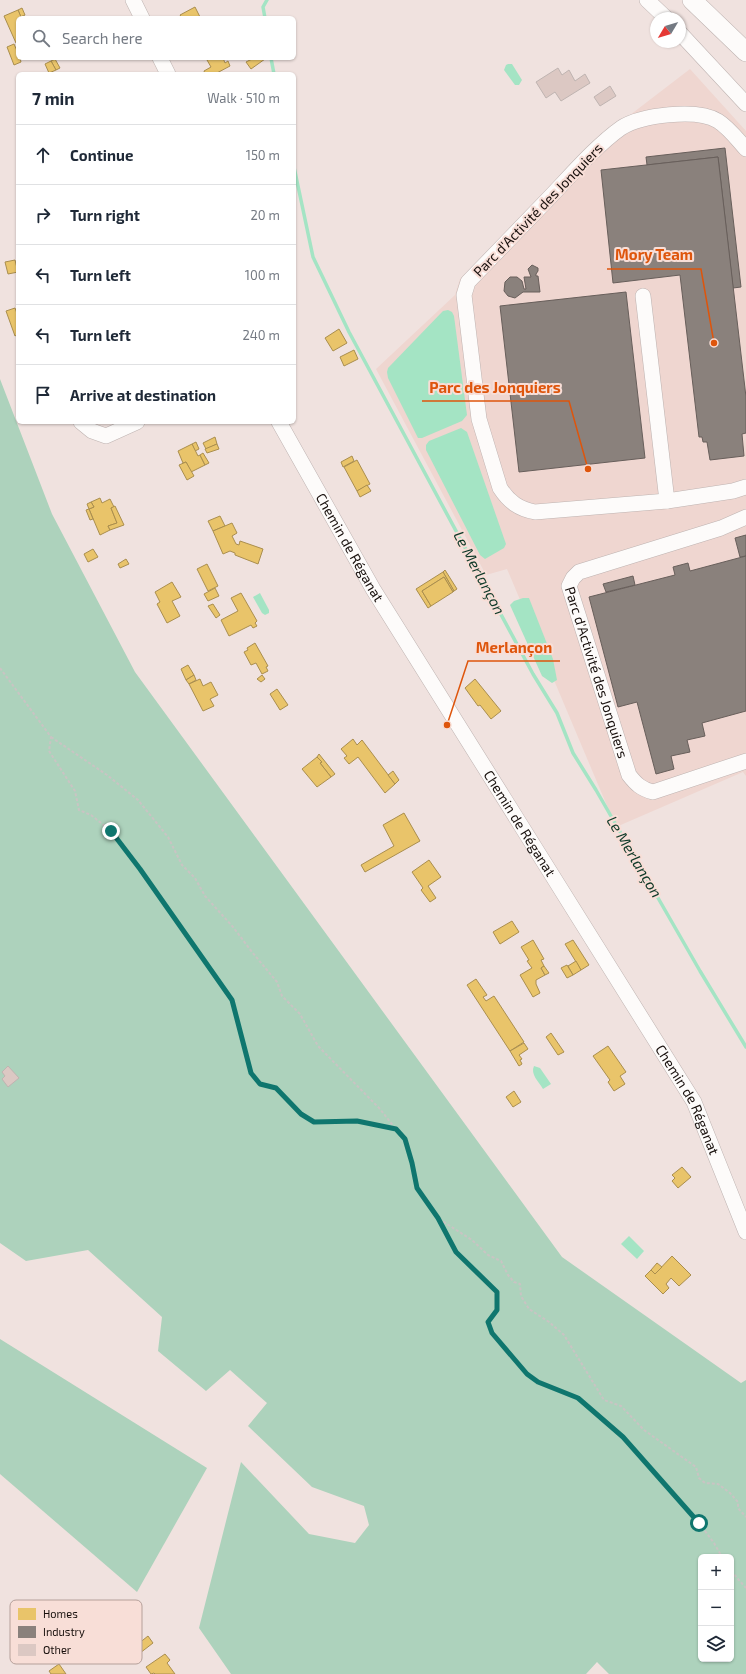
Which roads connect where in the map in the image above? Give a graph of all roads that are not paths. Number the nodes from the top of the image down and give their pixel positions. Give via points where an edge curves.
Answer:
1 (134, 0) edge
2 (647, 0) edge
3 (692, 0) edge
4 (660, 12) edge
5 (141, 16) edge
6 (686, 39) edge
7 (746, 52) edge
8 (161, 60) edge
9 (167, 72) edge
10 (746, 104) edge
11 (746, 149) edge
12 (643, 296) dead end
13 (83, 424) edge
14 (133, 424) edge
15 (280, 424) edge
16 (746, 487) edge
17 (667, 501) junction
18 (746, 517) edge
19 (746, 761) edge
20 (746, 1232) edge

1 - 5 street
2 - 4 street
3 - 7 main road
6 - 10 street
8 - 9 street
11 - 17 street, Parc d'Activité des Jonquiers via 717,121 697,114 671,114 637,121 623,127 612,135 468,282 464,295 479,419 500,488 506,497 520,508 535,512
12 - 17 street
13 - 14 street via 92,431 106,436
15 - 20 street, Chemin de Réganat via 373,589 694,1102
16 - 17 street, Parc d'Activité des Jonquiers
18 - 19 street, Parc d'Activité des Jonquiers via 721,528 579,572 569,586 630,775 636,784 652,792

